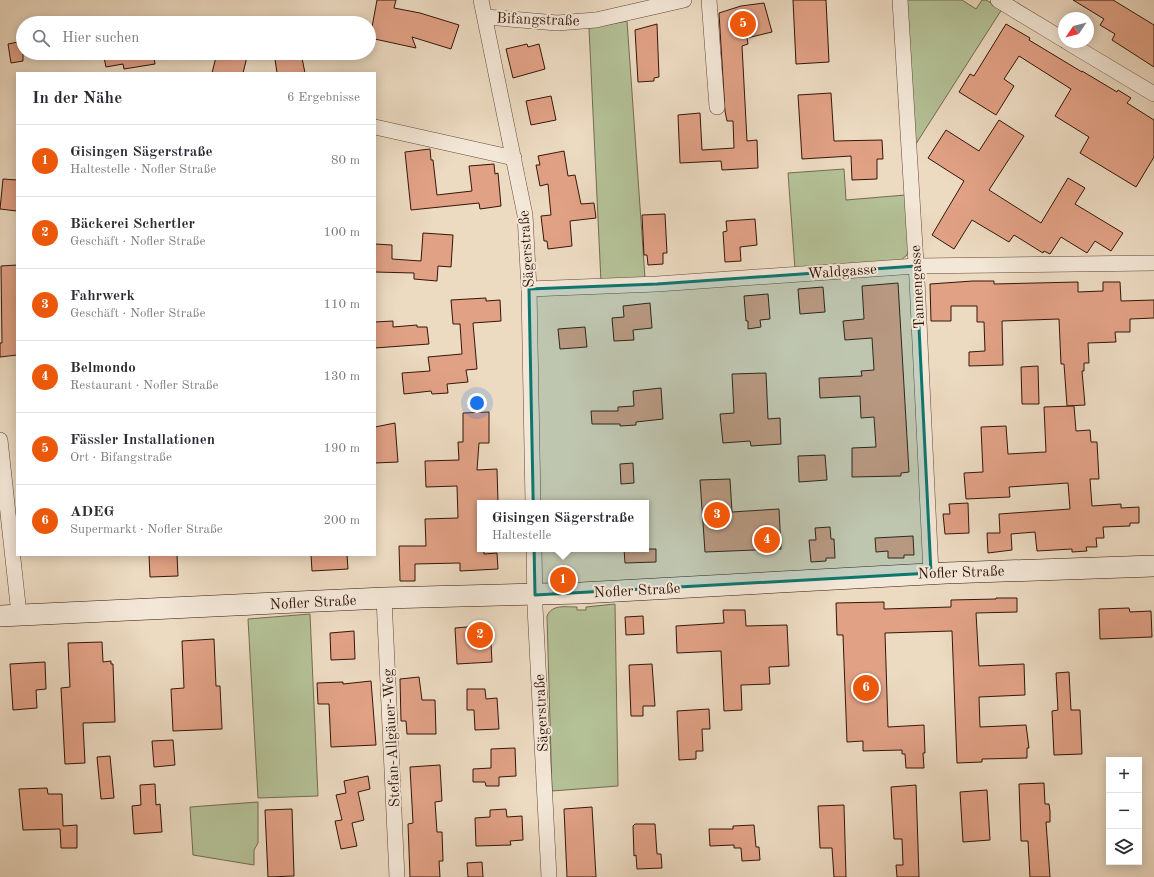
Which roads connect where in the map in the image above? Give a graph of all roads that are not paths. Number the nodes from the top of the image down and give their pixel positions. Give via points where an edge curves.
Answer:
1 (482, 0) edge
2 (684, 0) edge
3 (709, 0) edge
4 (900, 0) edge
5 (998, 0) edge
6 (486, 17) junction
7 (1058, 36) edge
8 (1077, 48) edge
9 (1154, 94) edge
10 (717, 107) dead end
11 (376, 127) edge
12 (514, 158) junction
13 (1154, 263) edge
14 (916, 266) junction
15 (529, 289) junction
16 (0, 440) edge
17 (533, 500) edge
18 (534, 552) edge
19 (1154, 566) edge
20 (931, 573) junction
21 (535, 595) junction
22 (384, 598) junction
23 (9, 615) edge
24 (397, 877) edge
25 (549, 877) edge

1 - 6 street, Sägerstraße
2 - 6 street, Bifangstraße via 596,20 557,22
3 - 10 street
4 - 14 street, Tannengasse
5 - 7 street
6 - 12 street, Sägerstraße
8 - 9 street
11 - 12 street
12 - 15 street, Sägerstraße via 525,215
13 - 14 street, Waldgasse
14 - 15 street, Waldgasse via 657,284
14 - 20 street, Tannengasse
15 - 17 street, Sägerstraße
16 - 23 street
18 - 21 street, Sägerstraße
19 - 20 main road, Nofler Straße
20 - 21 main road, Nofler Straße
21 - 22 main road, Nofler Straße
21 - 25 street, Sägerstraße
22 - 23 main road, Nofler Straße
22 - 24 street, Stefan-Allgäuer-Weg

